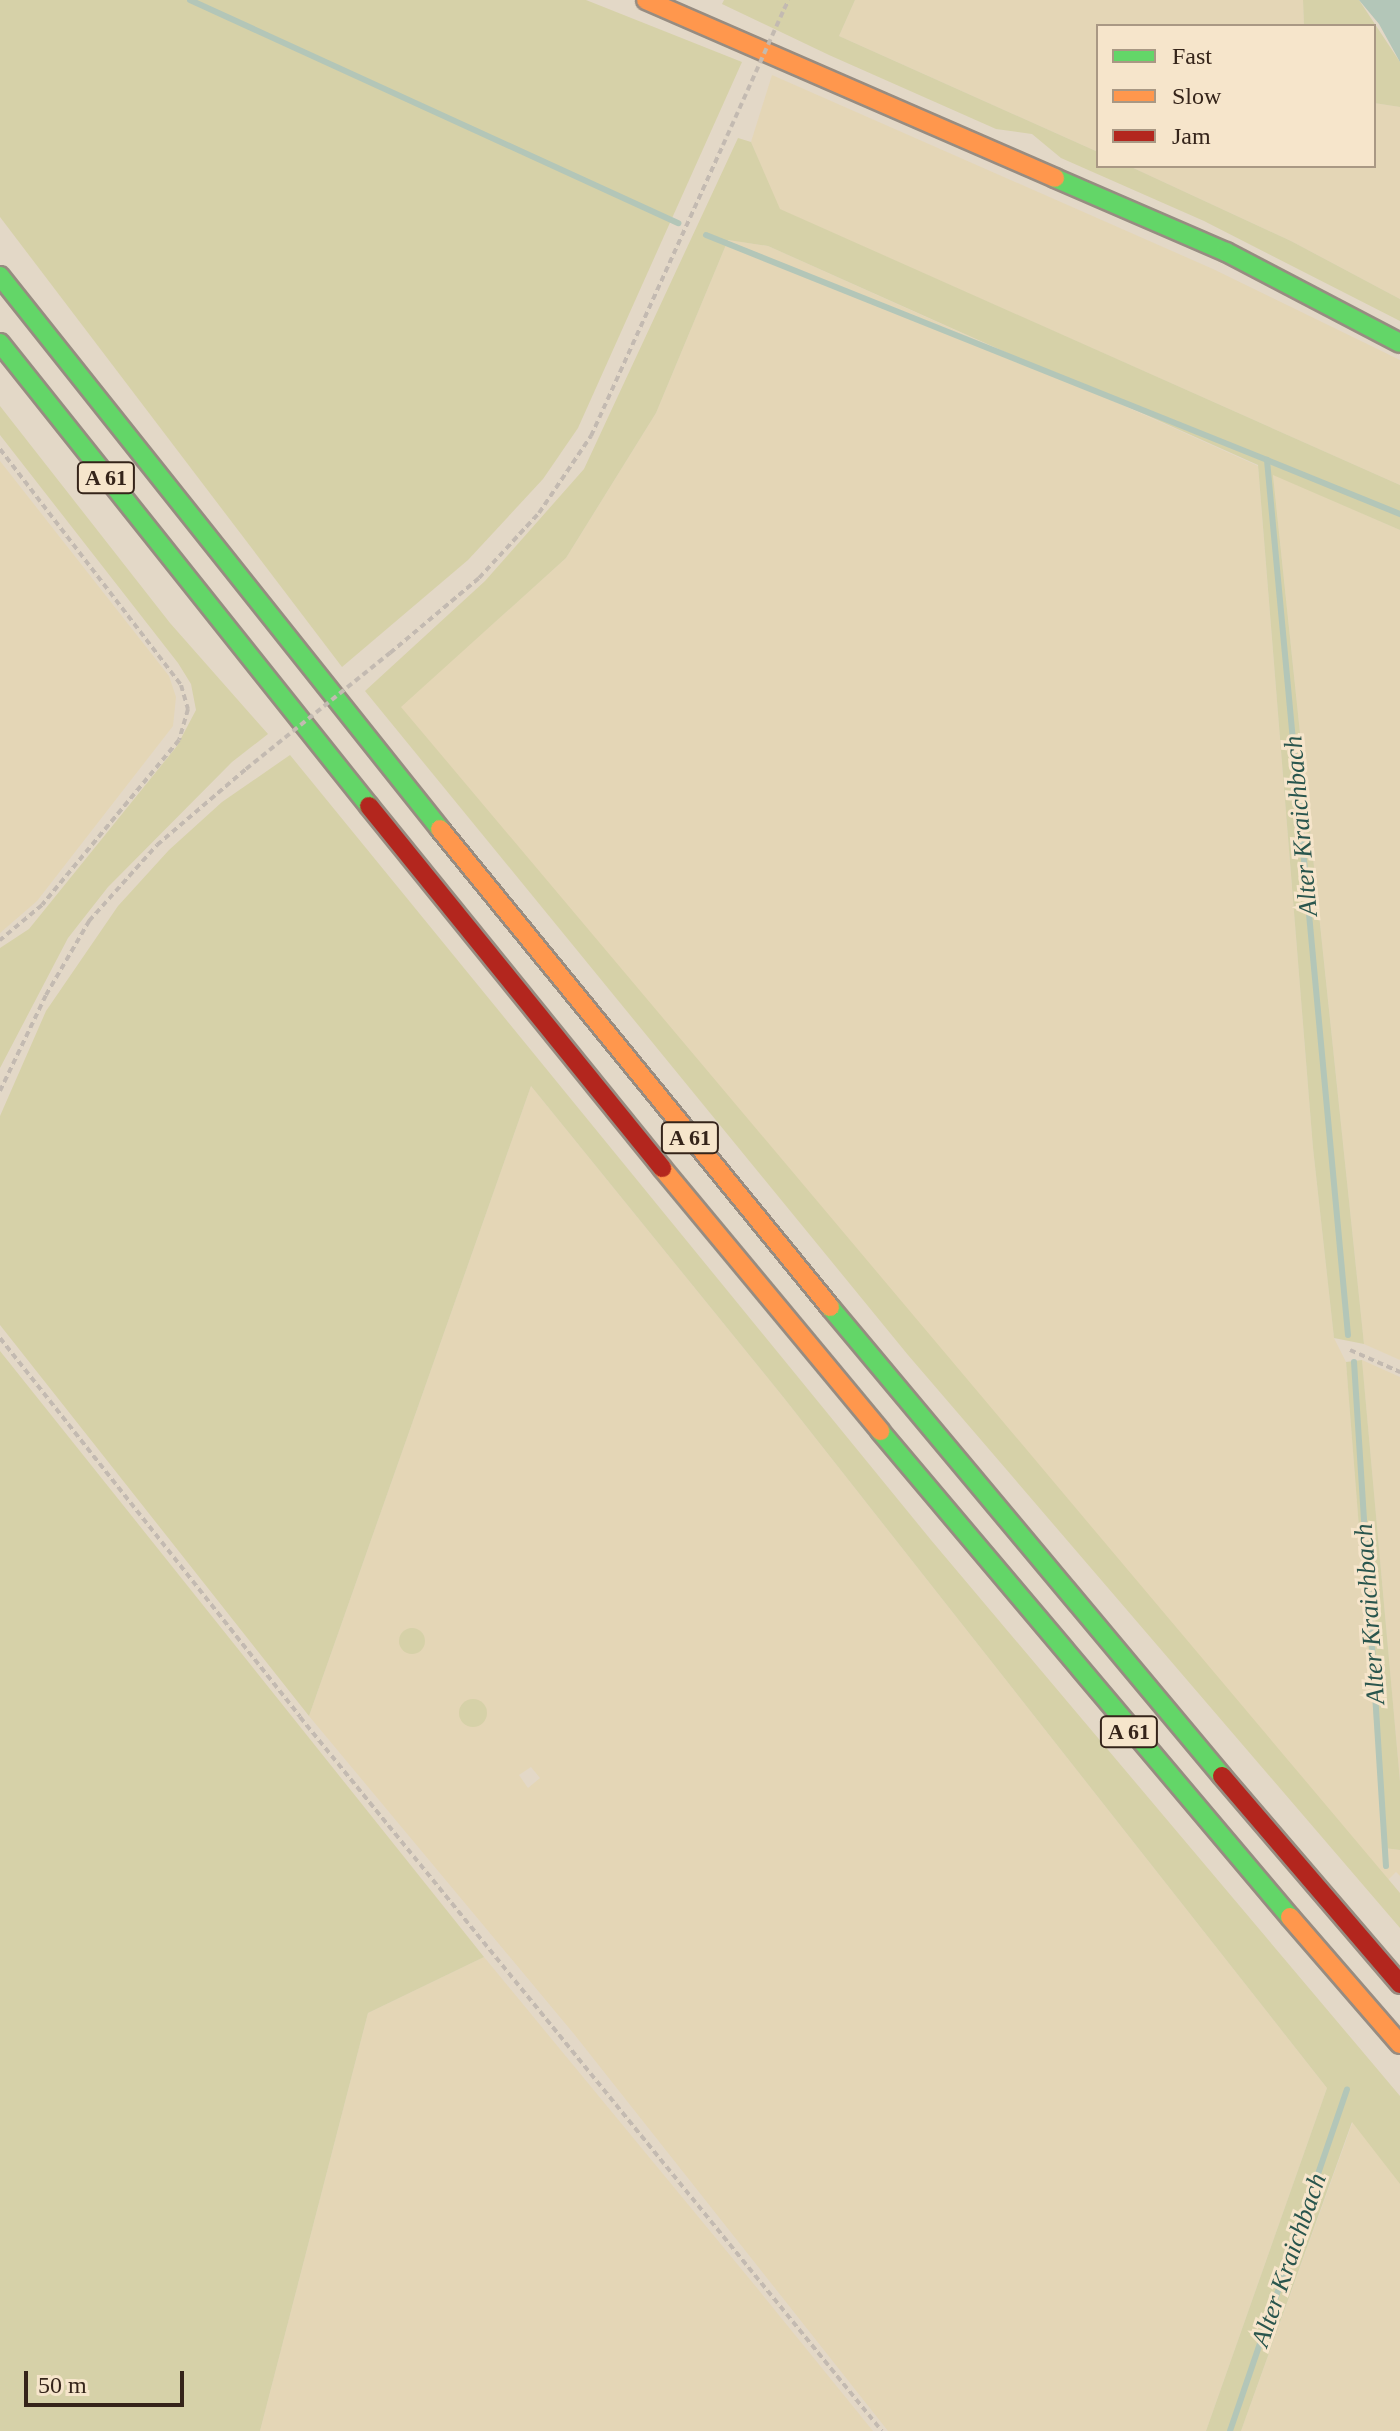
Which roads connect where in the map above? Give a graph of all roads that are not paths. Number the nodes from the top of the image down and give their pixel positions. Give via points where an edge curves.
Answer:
1 (646, 0) edge
2 (0, 276) edge
3 (0, 343) edge
4 (1400, 343) edge
5 (1400, 1984) edge
6 (1370, 2010) junction
7 (1400, 2044) edge
8 (1400, 2064) edge

1 - 4 main road via 1226,252
2 - 5 main road, A 61 via 564,985 1111,1646
3 - 6 main road, A 61 via 542,1024 1124,1726
6 - 7 main road, A 61
6 - 8 main road

